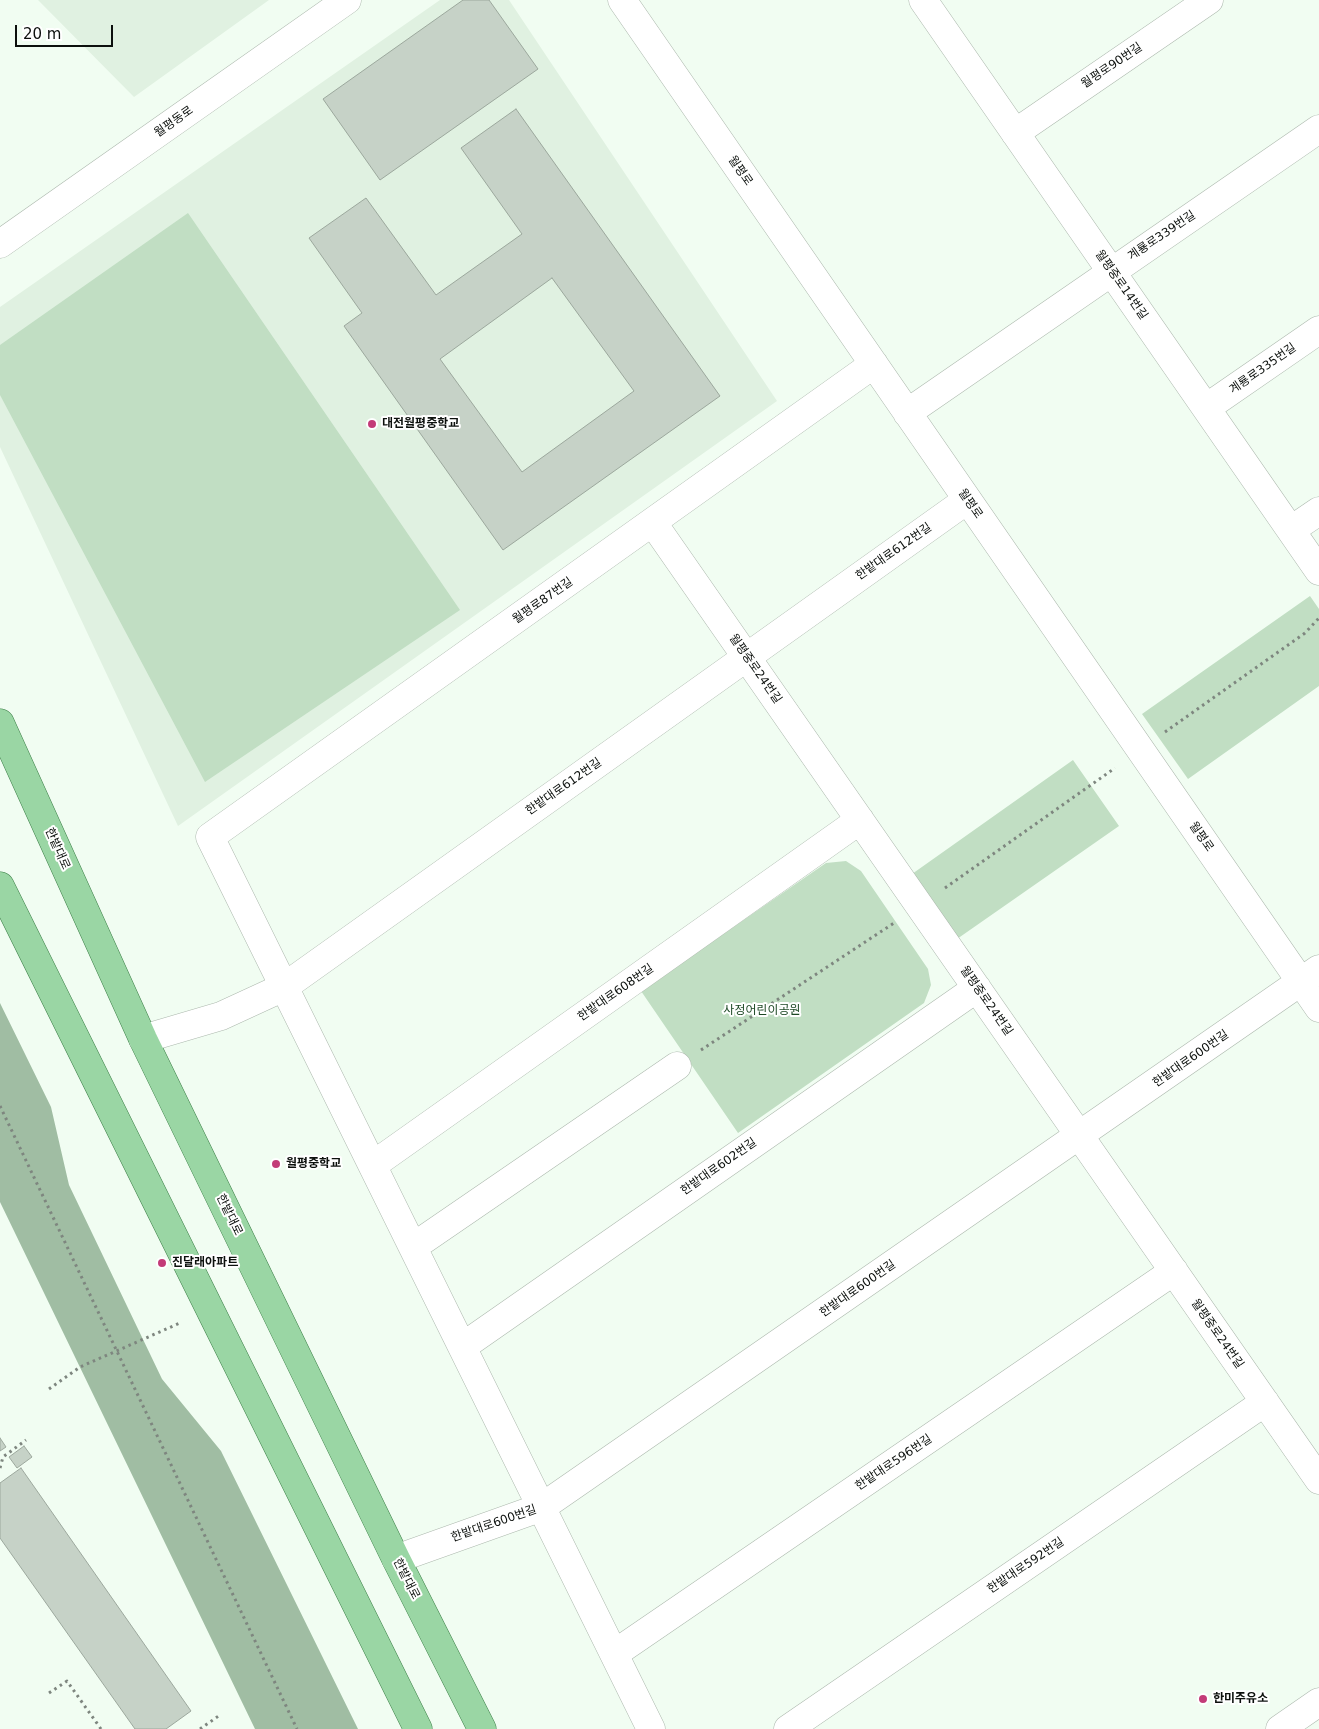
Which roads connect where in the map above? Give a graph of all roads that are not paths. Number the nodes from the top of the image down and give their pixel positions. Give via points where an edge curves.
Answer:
1 (347, 0) edge
2 (622, 0) edge
3 (1209, 0) edge
4 (927, 2) edge
5 (1319, 128) edge
6 (1015, 133) junction
7 (0, 244) edge
8 (1111, 271) junction
9 (1319, 330) edge
10 (874, 364) junction
11 (1206, 408) junction
12 (907, 413) junction
13 (967, 500) junction
14 (1319, 511) edge
15 (653, 523) junction
16 (1291, 530) junction
17 (1319, 571) edge
18 (746, 657) junction
19 (0, 723) edge
20 (860, 820) junction
21 (0, 886) edge
22 (1310, 976) edge
23 (284, 987) junction
24 (977, 988) junction
25 (1319, 1008) edge
26 (144, 1039) junction
27 (677, 1066) road end
28 (1080, 1136) junction
29 (373, 1165) junction
30 (412, 1247) junction
31 (1174, 1271) junction
32 (462, 1346) junction
33 (1265, 1402) junction
34 (1319, 1480) edge
35 (542, 1507) junction
36 (396, 1559) junction
37 (614, 1654) junction
38 (1319, 1702) edge
39 (418, 1729) edge
40 (482, 1729) edge
41 (651, 1729) edge
42 (788, 1729) edge
43 (1280, 1729) edge

1 - 7 street, 월평동로
2 - 10 street, 월평로
3 - 6 street, 월평로90번길
4 - 6 street, 월평중로14번길
5 - 8 street, 계룡로339번길
6 - 8 street, 월평중로14번길
8 - 11 street, 월평중로14번길
8 - 12 street, 계룡로339번길
9 - 11 street, 계룡로335번길
10 - 12 street, 월평로
10 - 15 street, 월평로87번길
11 - 16 street, 월평중로14번길
12 - 13 street, 월평로
13 - 18 street, 한밭대로612번길
13 - 22 street, 월평로 via 1140,750
14 - 16 street
15 - 18 street, 월평중로24번길
15 - 23 street, 월평로87번길 via 210,838
16 - 17 street, 월평중로14번길
18 - 20 street, 월평중로24번길
18 - 23 street, 한밭대로612번길
19 - 26 main road, 한밭대로
20 - 24 street, 월평중로24번길
20 - 29 street, 한밭대로608번길
21 - 39 main road
22 - 25 street, 월평로
22 - 28 street, 한밭대로600번길
23 - 26 street, 한밭대로612번길 via 221,1016
23 - 29 street
24 - 28 street, 월평중로24번길
24 - 32 street, 한밭대로602번길
26 - 36 main road, 한밭대로
27 - 30 street
28 - 31 street, 월평중로24번길
28 - 35 street, 한밭대로600번길
29 - 30 street
30 - 32 street
31 - 33 street, 월평중로24번길
31 - 37 street, 한밭대로596번길
32 - 35 street
33 - 34 street, 월평중로24번길
33 - 42 street, 한밭대로592번길
35 - 36 street, 한밭대로600번길
35 - 37 street
36 - 40 main road, 한밭대로
37 - 41 street
38 - 43 street

